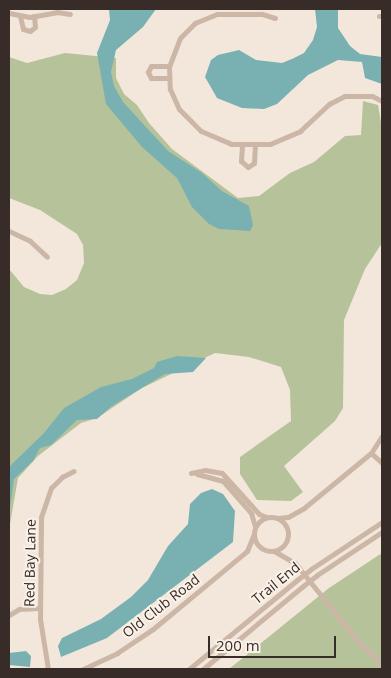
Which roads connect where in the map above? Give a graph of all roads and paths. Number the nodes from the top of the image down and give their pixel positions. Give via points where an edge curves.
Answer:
1 (9, 14) edge
2 (70, 14) dead end
3 (20, 16) junction
4 (34, 16) junction
5 (275, 18) dead end
6 (169, 66) junction
7 (168, 78) junction
8 (382, 101) edge
9 (242, 146) junction
10 (255, 146) junction
11 (9, 231) edge
12 (46, 257) dead end
13 (382, 436) edge
14 (371, 454) junction
15 (382, 462) edge
16 (74, 471) dead end
17 (295, 514) junction
18 (266, 517) junction
19 (277, 518) junction
20 (382, 522) edge
21 (255, 527) junction
22 (382, 532) edge
23 (288, 533) junction
24 (254, 534) junction
25 (286, 541) junction
26 (263, 549) junction
27 (247, 551) junction
28 (274, 551) junction
29 (288, 557) junction
30 (40, 608) junction
31 (9, 615) edge
32 (382, 665) edge
33 (48, 669) edge
34 (83, 669) edge
35 (189, 669) edge
36 (203, 669) edge

1 - 3 street
2 - 4 street via 57,12
3 - 4 street
3 - 4 street via 23,29 30,31 35,27
5 - 6 street via 262,14 226,13 205,18 180,38
6 - 7 street
6 - 7 street via 151,66 148,72 151,78
7 - 9 street via 174,99 194,124 220,140
8 - 10 street via 372,96 346,96 329,104 291,136
9 - 10 street
9 - 10 street via 241,161 248,167 254,163
11 - 12 street via 30,241
13 - 14 street
14 - 15 street
14 - 17 street
16 - 30 street, Red Bay Lane via 56,481 43,506
17 - 19 street
17 - 23 street
18 - 19 street
18 - 21 street
18 - 21 street via 259,514 222,473 205,470 192,473 223,480 251,513
19 - 23 street via 286,525
20 - 35 street, Trail End, bridge via 311,569
21 - 24 street
22 - 36 street, Trail End, bridge via 317,575
23 - 25 street
24 - 26 street
24 - 27 street, Old Club Road
25 - 28 street
25 - 29 street
26 - 27 street
26 - 28 street
27 - 34 street, Old Club Road via 140,638
28 - 29 street
29 - 32 street
30 - 31 street via 19,609
30 - 33 street, Red Bay Lane

